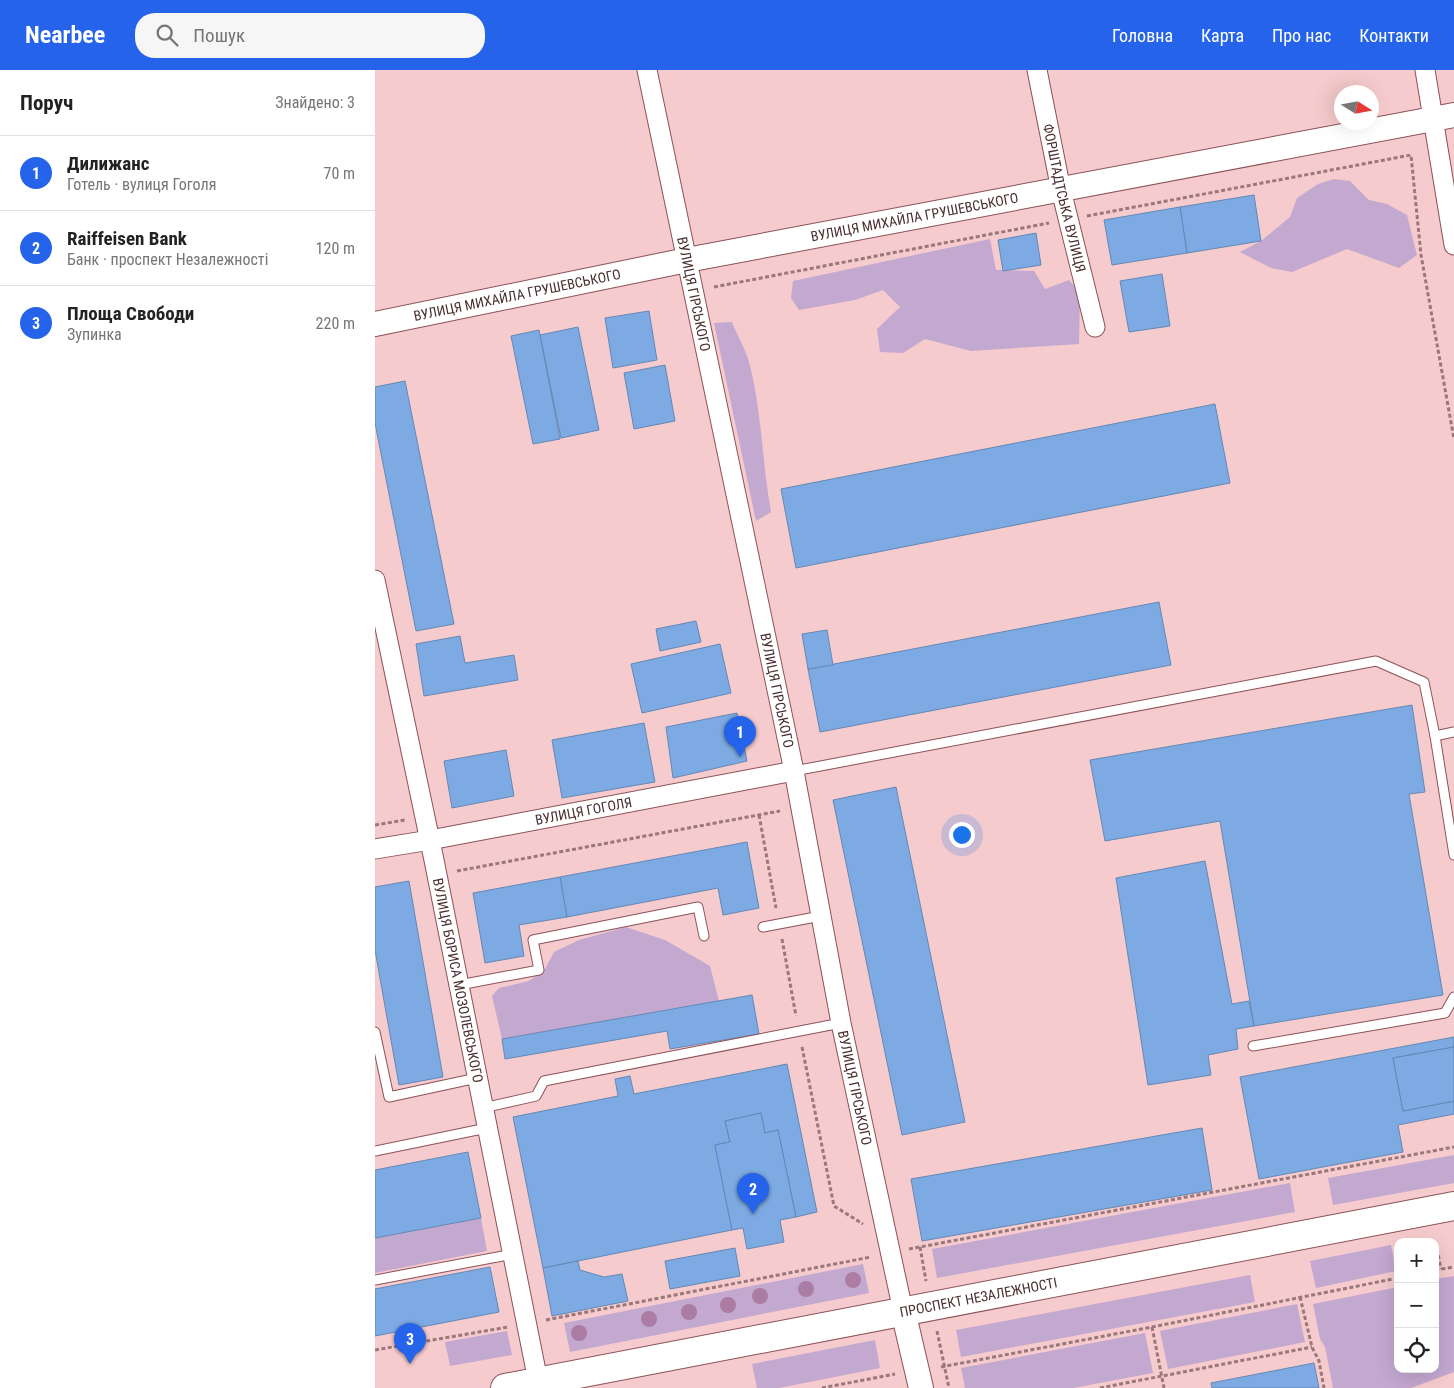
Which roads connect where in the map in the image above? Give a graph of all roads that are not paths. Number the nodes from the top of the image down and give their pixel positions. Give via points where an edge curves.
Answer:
1 (647, 70) edge
2 (1037, 70) edge
3 (1425, 70) edge
4 (1444, 117) edge
5 (1061, 190) junction
6 (1454, 245) edge
7 (687, 260) junction
8 (375, 324) edge
9 (1095, 327) dead end
10 (375, 580) edge
11 (1454, 732) edge
12 (1435, 736) junction
13 (794, 771) junction
14 (430, 840) junction
15 (375, 849) edge
16 (1454, 855) edge
17 (821, 916) junction
18 (763, 927) dead end
19 (704, 936) dead end
20 (459, 985) junction
21 (1454, 997) edge
22 (841, 1023) junction
23 (375, 1032) edge
24 (1253, 1046) dead end
25 (477, 1078) junction
26 (483, 1108) junction
27 (487, 1128) junction
28 (375, 1151) edge
29 (1454, 1206) edge
30 (513, 1254) junction
31 (375, 1280) edge
32 (903, 1311) junction
33 (919, 1379) edge
34 (538, 1381) junction
35 (505, 1388) edge

1 - 7 street, ВУЛИЦЯ ГІРСЬКОГО
2 - 5 street, ФОРШТАДТСЬКА ВУЛИЦЯ
3 - 4 street
4 - 5 street, ВУЛИЦЯ МИХАЙЛА ГРУШЕВСЬКОГО
4 - 6 street
5 - 7 street, ВУЛИЦЯ МИХАЙЛА ГРУШЕВСЬКОГО
5 - 9 street, ФОРШТАДТСЬКА ВУЛИЦЯ
7 - 8 street, ВУЛИЦЯ МИХАЙЛА ГРУШЕВСЬКОГО
7 - 13 street, ВУЛИЦЯ ГІРСЬКОГО
10 - 14 street, ВУЛИЦЯ БОРИСА МОЗОЛЕВСЬКОГО
11 - 12 lane
12 - 13 lane via 1424,682 1377,661
12 - 16 lane
13 - 14 street, ВУЛИЦЯ ГОГОЛЯ
13 - 17 street, ВУЛИЦЯ ГІРСЬКОГО
14 - 15 street, ВУЛИЦЯ ГОГОЛЯ
14 - 20 street, ВУЛИЦЯ БОРИСА МОЗОЛЕВСЬКОГО
17 - 18 lane
17 - 22 street, ВУЛИЦЯ ГІРСЬКОГО
19 - 20 lane via 698,907 542,938 533,940 539,970
20 - 25 street, ВУЛИЦЯ БОРИСА МОЗОЛЕВСЬКОГО
21 - 24 lane via 1445,1013
22 - 26 lane via 544,1081 536,1096
22 - 32 street, ВУЛИЦЯ ГІРСЬКОГО
23 - 25 lane via 389,1097
25 - 26 street, ВУЛИЦЯ БОРИСА МОЗОЛЕВСЬКОГО
26 - 27 street, ВУЛИЦЯ БОРИСА МОЗОЛЕВСЬКОГО
27 - 28 lane
27 - 30 street, ВУЛИЦЯ БОРИСА МОЗОЛЕВСЬКОГО
29 - 32 main road, ПРОСПЕКТ НЕЗАЛЕЖНОСТІ
30 - 31 lane
30 - 34 street, ВУЛИЦЯ БОРИСА МОЗОЛЕВСЬКОГО
32 - 33 street
32 - 34 main road, ПРОСПЕКТ НЕЗАЛЕЖНОСТІ
34 - 35 main road, ПРОСПЕКТ НЕЗАЛЕЖНОСТІ

